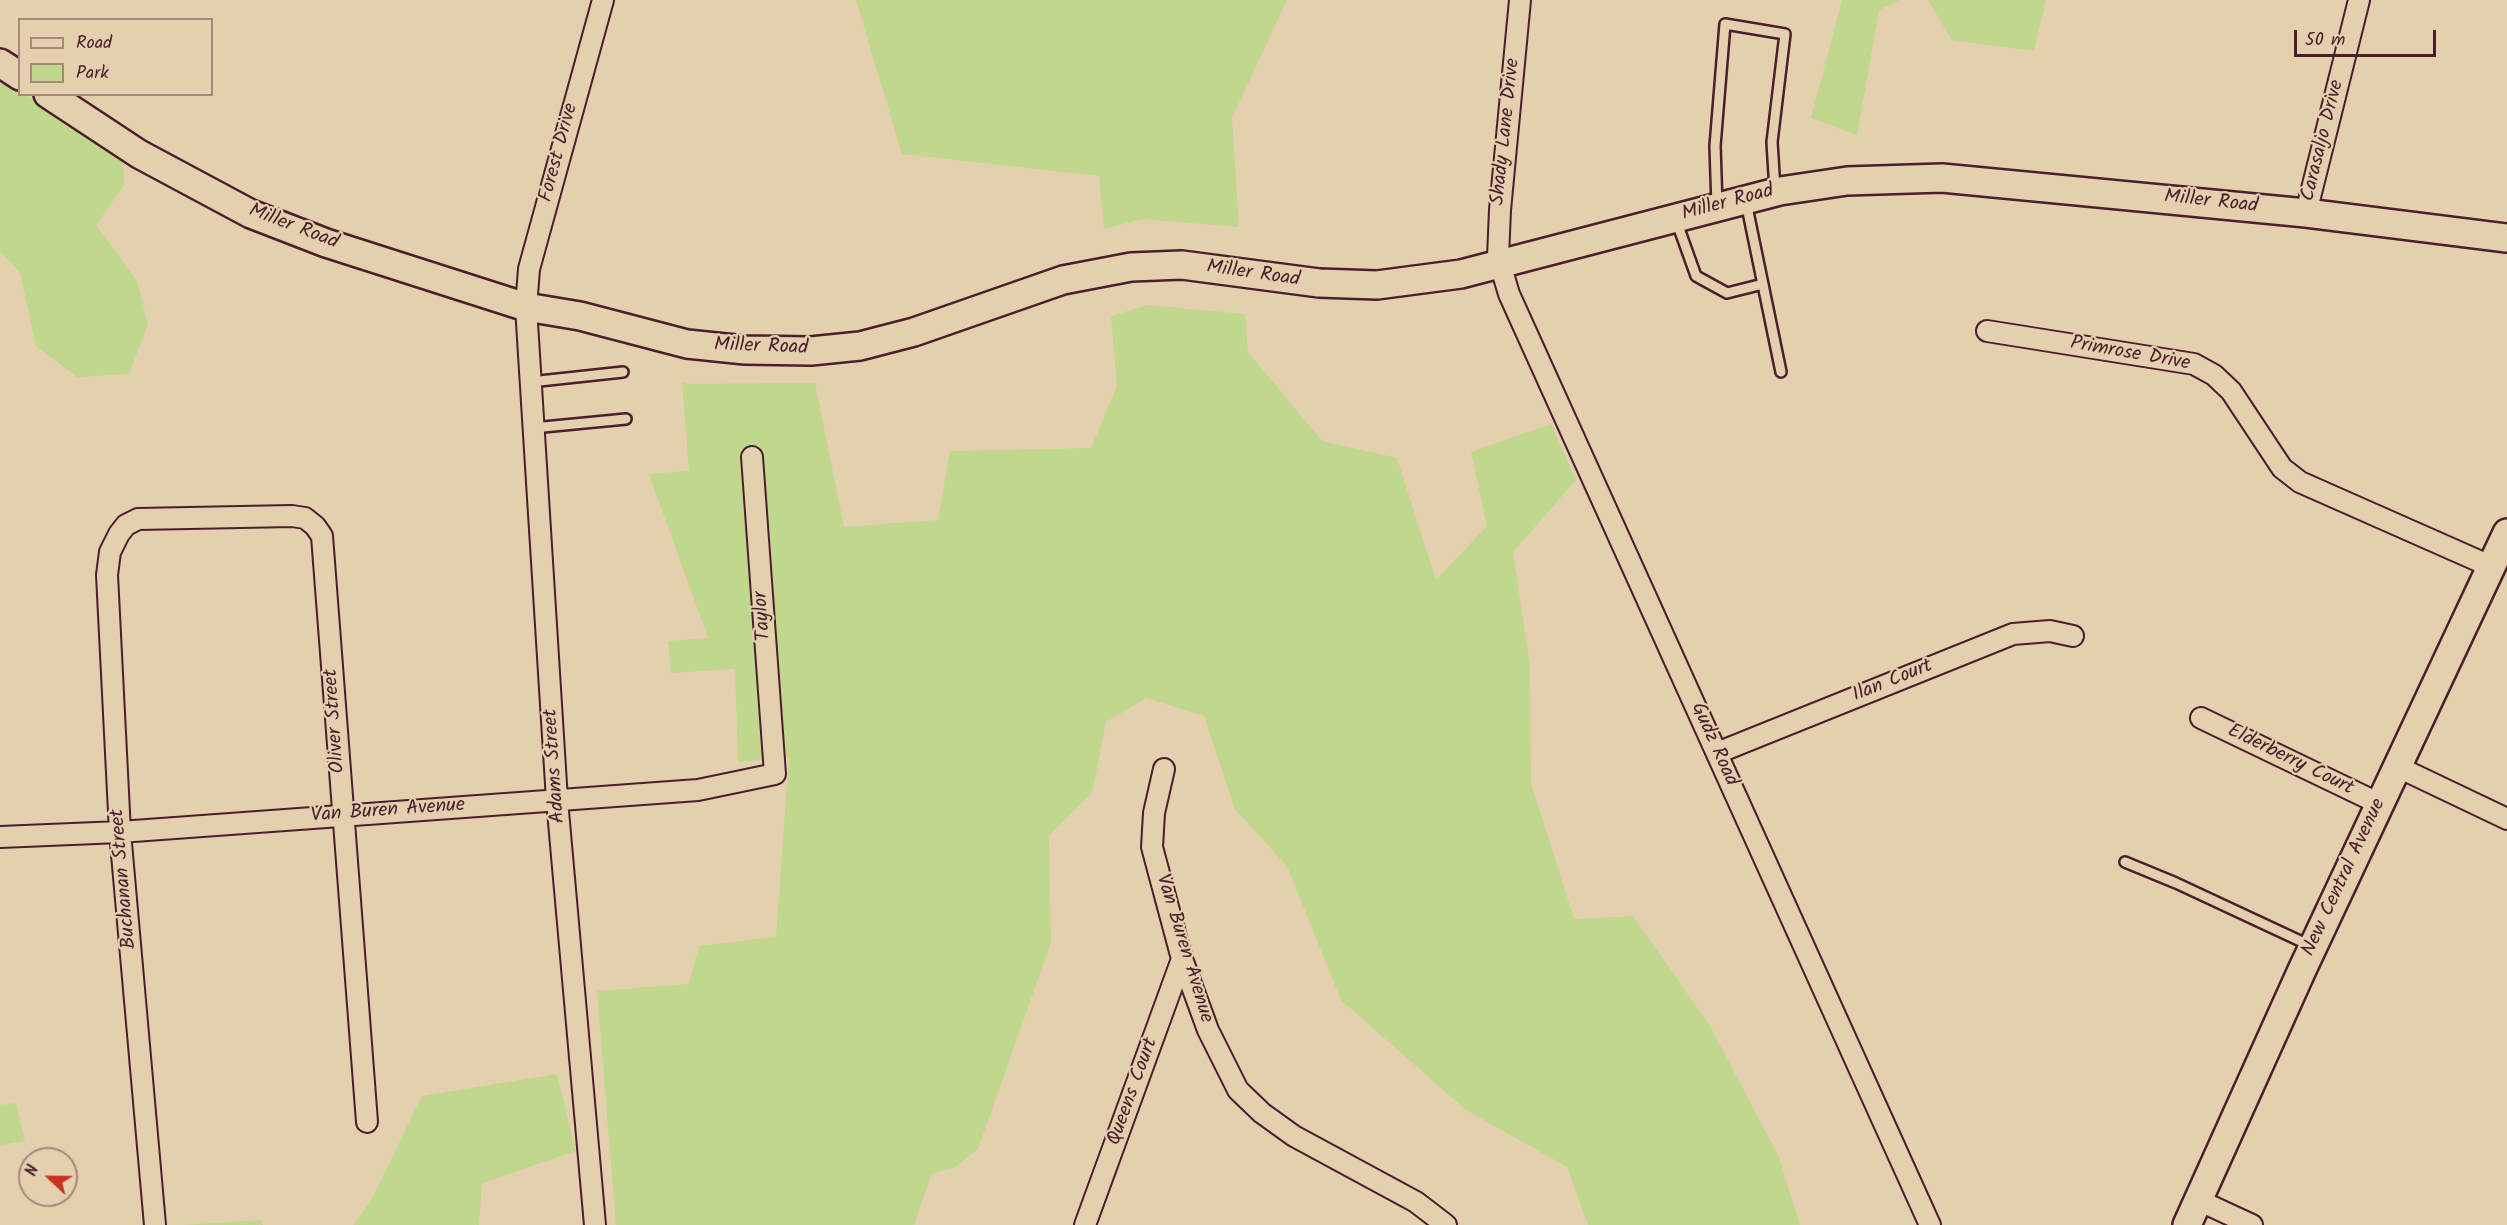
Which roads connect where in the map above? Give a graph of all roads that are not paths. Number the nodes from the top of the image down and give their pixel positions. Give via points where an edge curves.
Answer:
1 (603, 0) edge
2 (1520, 0) edge
3 (2359, 0) edge
4 (0, 63) edge
5 (18, 75) edge
6 (51, 96) edge
7 (1775, 192) junction
8 (1745, 200) junction
9 (1717, 207) junction
10 (2306, 213) junction
11 (1675, 218) junction
12 (2507, 238) edge
13 (1500, 264) junction
14 (1763, 284) junction
15 (526, 307) junction
16 (1987, 332) dead end
17 (623, 372) dead end
18 (1781, 372) dead end
19 (530, 382) junction
20 (626, 419) dead end
21 (533, 428) junction
22 (752, 457) dead end
23 (2507, 533) edge
24 (119, 534) joint
25 (2490, 566) junction
26 (2073, 636) dead end
27 (2201, 718) dead end
28 (1717, 753) junction
29 (2398, 767) junction
30 (1164, 770) dead end
31 (775, 774) joint
32 (557, 800) junction
33 (2380, 804) junction
34 (343, 816) junction
35 (2507, 819) edge
36 (120, 832) junction
37 (0, 837) edge
38 (2125, 862) dead end
39 (2313, 947) junction
40 (1182, 959) junction
41 (367, 1122) dead end
42 (2198, 1200) junction
43 (155, 1225) edge
44 (595, 1225) edge
45 (1085, 1225) edge
46 (1446, 1225) edge
47 (1930, 1225) edge
48 (2187, 1225) edge
49 (2252, 1225) edge

1 - 15 street, Forest Drive via 529,269
2 - 13 street, Shady Lane Drive via 1500,210
3 - 10 street, Carasaljo Drive
4 - 5 street
6 - 15 street, Miller Road via 139,154 251,213 326,243
7 - 8 street, Miller Road
7 - 9 lane via 1772,142 1785,34 1725,24 1715,146
7 - 10 street, Miller Road via 1847,181 1942,178
8 - 9 street, Miller Road
8 - 14 lane
9 - 11 street, Miller Road
10 - 12 street, Miller Road
11 - 13 street, Miller Road
11 - 14 lane via 1696,276 1726,293
13 - 15 street, Miller Road via 1461,274 1377,285 1319,283 1182,265 1131,267 1063,280 914,332 860,346 811,351 687,344 580,316
13 - 28 street, Gudz Road via 1509,294
14 - 18 lane
15 - 19 street, Adams Street
16 - 25 street, Primrose Drive via 2194,364 2214,375 2231,392 2282,468 2300,482
17 - 19 lane
19 - 21 street, Adams Street
20 - 21 lane
21 - 32 street, Adams Street
22 - 31 street, Taylor
23 - 25 street, New Central Avenue
24 - 34 street, Oliver Street via 138,519 292,516 315,525 322,536
24 - 36 street, Buchanan Street via 110,552 107,575
25 - 29 street, New Central Avenue
26 - 28 street, Ilan Court via 2050,631 2013,634
27 - 33 street, Elderberry Court
28 - 47 street, Gudz Road
29 - 33 street, New Central Avenue
29 - 35 street
30 - 40 street, Van Buren Avenue via 1154,813 1152,847
31 - 32 street, Van Buren Avenue via 698,790
32 - 34 street, Van Buren Avenue
32 - 44 street, Adams Street
33 - 39 street, New Central Avenue
34 - 36 street, Van Buren Avenue
34 - 41 street, Oliver Street
36 - 37 street, Van Buren Avenue
36 - 43 street, Buchanan Street
38 - 39 lane
39 - 42 street, New Central Avenue
40 - 45 street, Queens Court
40 - 46 street, Van Buren Avenue via 1208,1030 1238,1090 1294,1136 1416,1202
42 - 48 street, New Central Avenue
42 - 49 street

